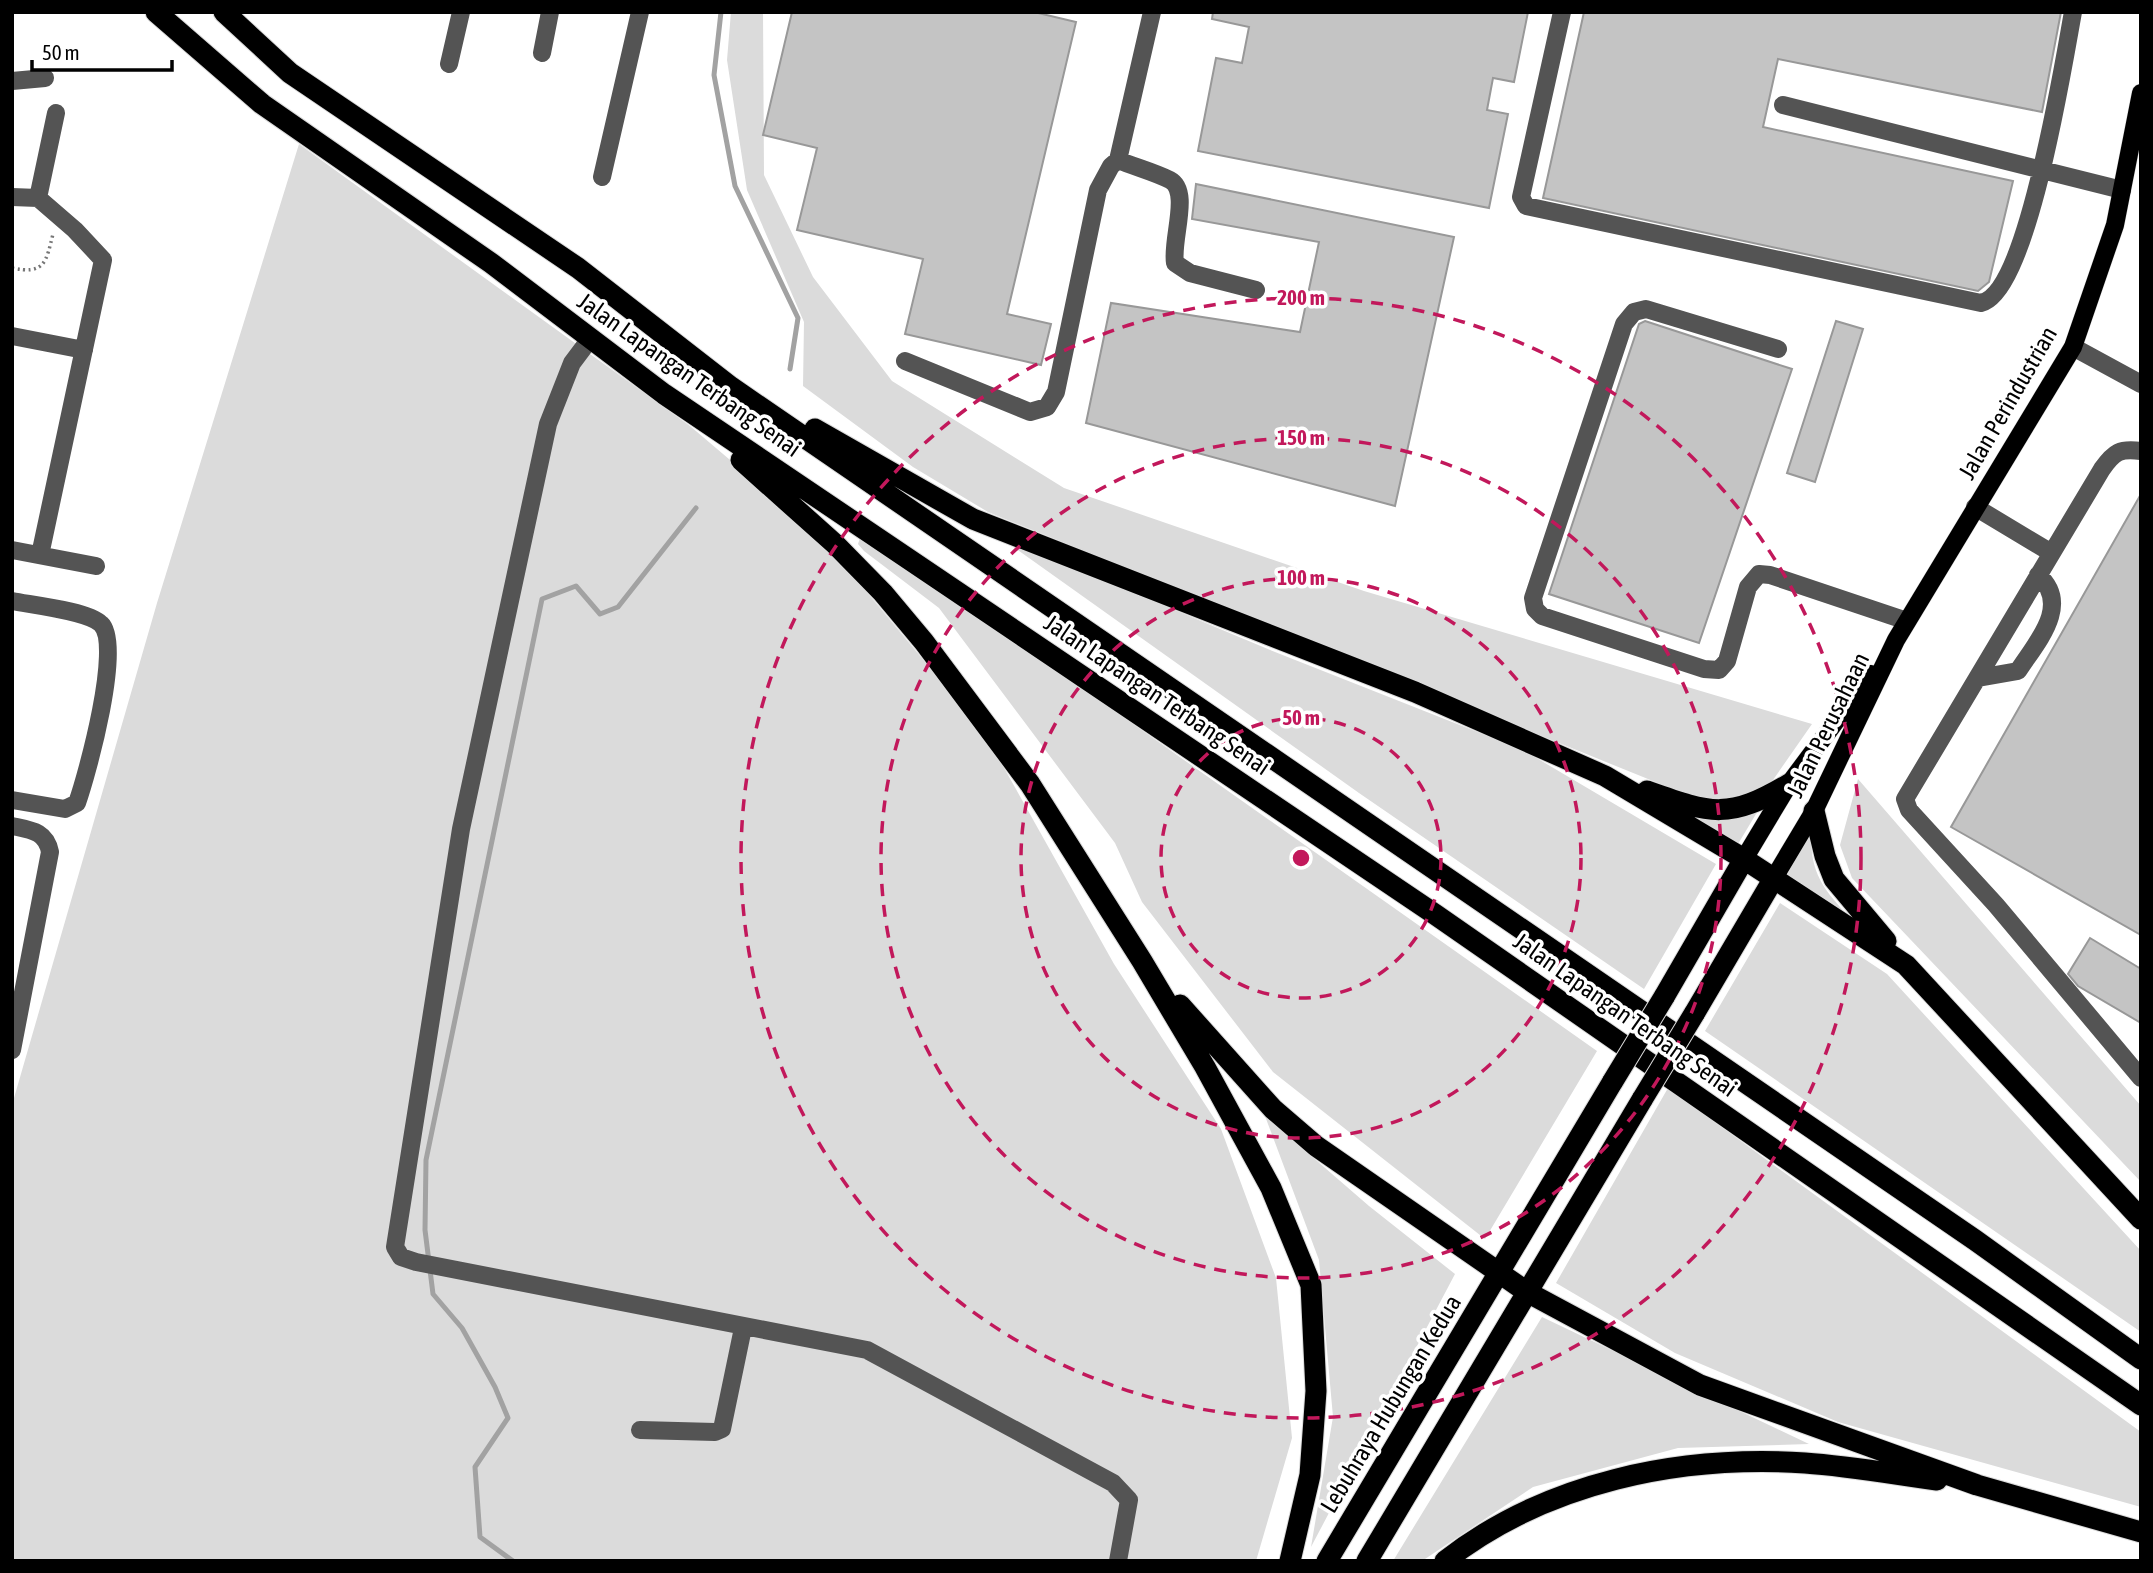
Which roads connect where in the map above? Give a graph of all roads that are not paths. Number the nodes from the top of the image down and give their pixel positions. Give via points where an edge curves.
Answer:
1 (156, 12) edge
2 (224, 12) edge
3 (461, 12) edge
4 (550, 12) edge
5 (640, 12) edge
6 (1152, 12) edge
7 (1562, 12) edge
8 (2073, 12) edge
9 (542, 53) dead end
10 (449, 64) dead end
11 (45, 78) dead end
12 (12, 81) edge
13 (2141, 93) edge
14 (1783, 104) dead end
15 (56, 113) dead end
16 (1118, 160) junction
17 (2042, 169) junction
18 (602, 177) dead end
19 (2122, 190) junction
20 (12, 197) edge
21 (38, 198) junction
22 (1256, 290) dead end
23 (12, 336) edge
24 (590, 339) junction
25 (2073, 348) junction
26 (1779, 349) dead end
27 (84, 350) junction
28 (905, 361) dead end
29 (2141, 384) edge
30 (731, 387) junction
31 (664, 394) junction
32 (2141, 451) edge
33 (1975, 508) junction
34 (12, 550) edge
35 (2050, 552) junction
36 (40, 555) junction
37 (96, 566) dead end
38 (2038, 575) junction
39 (12, 601) edge
40 (1907, 621) junction
41 (1896, 640) junction
42 (1978, 678) junction
43 (1605, 776) junction
44 (1789, 784) junction
45 (12, 800) edge
46 (1814, 811) junction
47 (12, 826) edge
48 (1744, 859) junction
49 (1774, 878) junction
50 (1142, 961) junction
51 (1906, 965) junction
52 (12, 1050) edge
53 (2141, 1078) edge
54 (2141, 1219) edge
55 (1500, 1274) junction
56 (1527, 1292) junction
57 (743, 1328) junction
58 (2141, 1359) edge
59 (2141, 1405) edge
60 (639, 1430) dead end
61 (1977, 1485) junction
62 (2141, 1532) edge
63 (1118, 1561) edge
64 (1290, 1561) edge
65 (1327, 1561) edge
66 (1367, 1561) edge
67 (1444, 1561) edge

1 - 24 highway, Jalan Lapangan Terbang Senai via 262,104 491,263
2 - 30 highway, Jalan Lapangan Terbang Senai via 290,73 578,268
3 - 10 street
4 - 9 street
5 - 18 street
6 - 16 street
7 - 17 street via 1521,197 1526,206 1981,303 1995,295 2015,260
8 - 17 street
11 - 12 street
13 - 19 main road, Jalan Perindustrian
14 - 17 street
15 - 21 street
16 - 22 street via 1179,187 1172,248 1175,263 1190,273
16 - 28 street via 1098,190 1056,392 1047,407 1030,412
17 - 19 street
19 - 25 main road, Jalan Perindustrian via 2115,225
20 - 21 street
21 - 27 street via 103,260
23 - 27 street
24 - 31 highway, Jalan Lapangan Terbang Senai
24 - 57 street via 572,363 548,424 461,830 394,1242 401,1257 416,1262
25 - 29 street
25 - 33 main road, Jalan Perindustrian
26 - 40 street via 1646,309 1634,312 1624,324 1615,351 1533,598 1535,609 1679,661 1719,670 1727,661 1748,587 1759,574
27 - 36 street
30 - 43 highway via 794,416 973,519 1415,692
30 - 58 highway, Jalan Lapangan Terbang Senai via 1964,1232
31 - 50 highway via 835,544 924,642 1030,785
31 - 59 highway, Jalan Lapangan Terbang Senai via 1436,915
32 - 35 street via 2124,449 2113,454
33 - 35 street
33 - 40 main road, Jalan Perindustrian
34 - 36 street
35 - 38 street
36 - 37 street
38 - 42 street
38 - 42 street via 2051,595 2053,617 2018,671
39 - 45 street via 95,619 109,640 105,688 77,803 65,809
40 - 41 main road, Jalan Perindustrian
41 - 44 main road, Jalan Perusahaan
41 - 46 main road, Jalan Perusahaan
42 - 53 street via 1905,799 1909,810 1996,905
43 - 44 highway via 1715,812 1753,805
43 - 48 highway
44 - 48 main road, Jalan Perusahaan
46 - 49 main road, Jalan Perusahaan
46 - 51 highway via 1835,879
47 - 52 street via 37,831 48,841 50,852
48 - 49 highway
48 - 55 highway, Lebuhraya Hubungan Kedua, bridge
49 - 51 highway
49 - 56 highway, bridge
50 - 55 highway via 1273,1109 1316,1146
50 - 64 highway via 1271,1188 1311,1285 1315,1391 1310,1475
51 - 54 highway
55 - 56 highway
55 - 65 highway, Lebuhraya Hubungan Kedua
56 - 61 highway via 1700,1385
56 - 66 highway
57 - 60 street via 722,1429
57 - 63 street via 867,1350 1114,1483 1129,1500
61 - 62 highway
61 - 67 highway via 1805,1463 1681,1465 1567,1494 1500,1525

